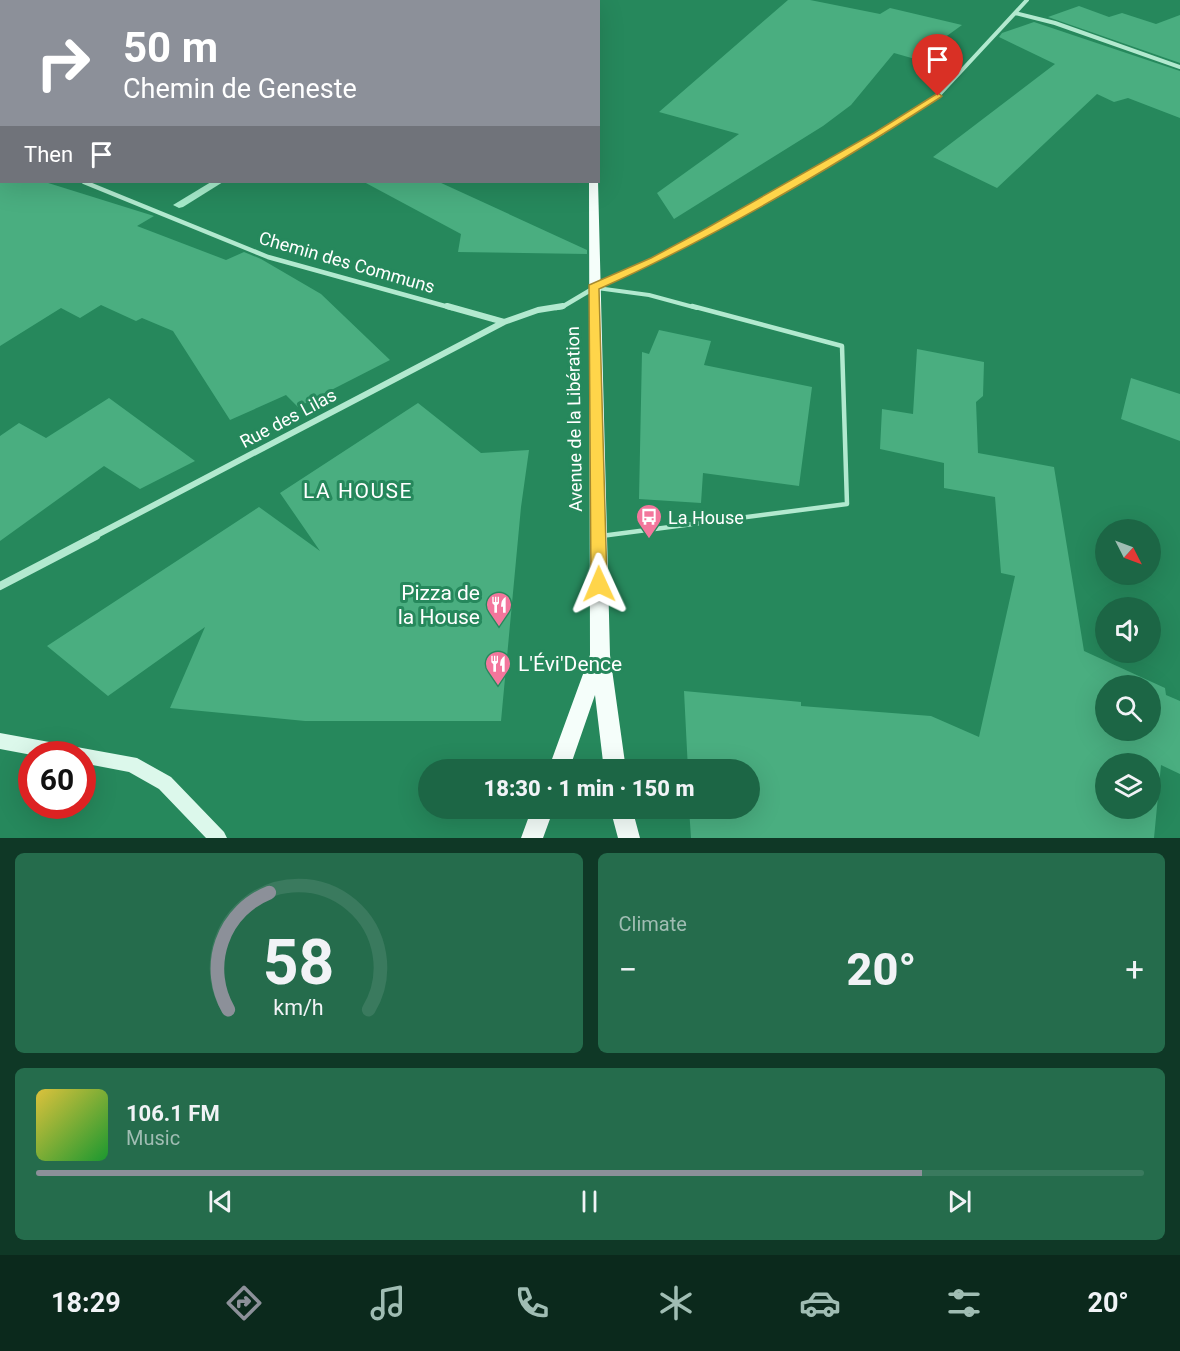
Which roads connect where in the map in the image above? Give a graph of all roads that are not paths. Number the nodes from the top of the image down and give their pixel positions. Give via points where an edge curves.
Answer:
1 (1027, 0) edge
2 (1015, 14) junction
3 (1180, 67) edge
4 (86, 183) edge
5 (594, 183) edge
6 (594, 288) junction
7 (504, 322) junction
8 (598, 536) junction
9 (0, 586) edge
10 (600, 655) junction
11 (1, 743) edge
12 (18, 745) edge
13 (96, 758) edge
14 (562, 759) edge
15 (614, 759) edge
16 (539, 819) edge
17 (624, 819) edge
18 (213, 835) edge
19 (532, 838) edge
20 (629, 838) edge

1 - 2 street, Rue des Lilas
2 - 3 street via 1055,23
2 - 6 street, Rue des Lilas via 938,96 711,231
4 - 7 street, Chemin des Communs via 268,257
5 - 6 main road, Avenue de la Libération
6 - 7 street, Rue des Lilas via 562,307 538,310
6 - 8 main road, Avenue de la Libération
6 - 8 lane via 649,295 842,346 847,504
7 - 9 street, Rue des Lilas
8 - 10 main road, Avenue de la Libération
10 - 14 main road, Avenue de la Libération
10 - 15 main road, Avenue de la Libération
11 - 12 street
13 - 18 street via 131,764 165,783
16 - 19 main road
17 - 20 main road

